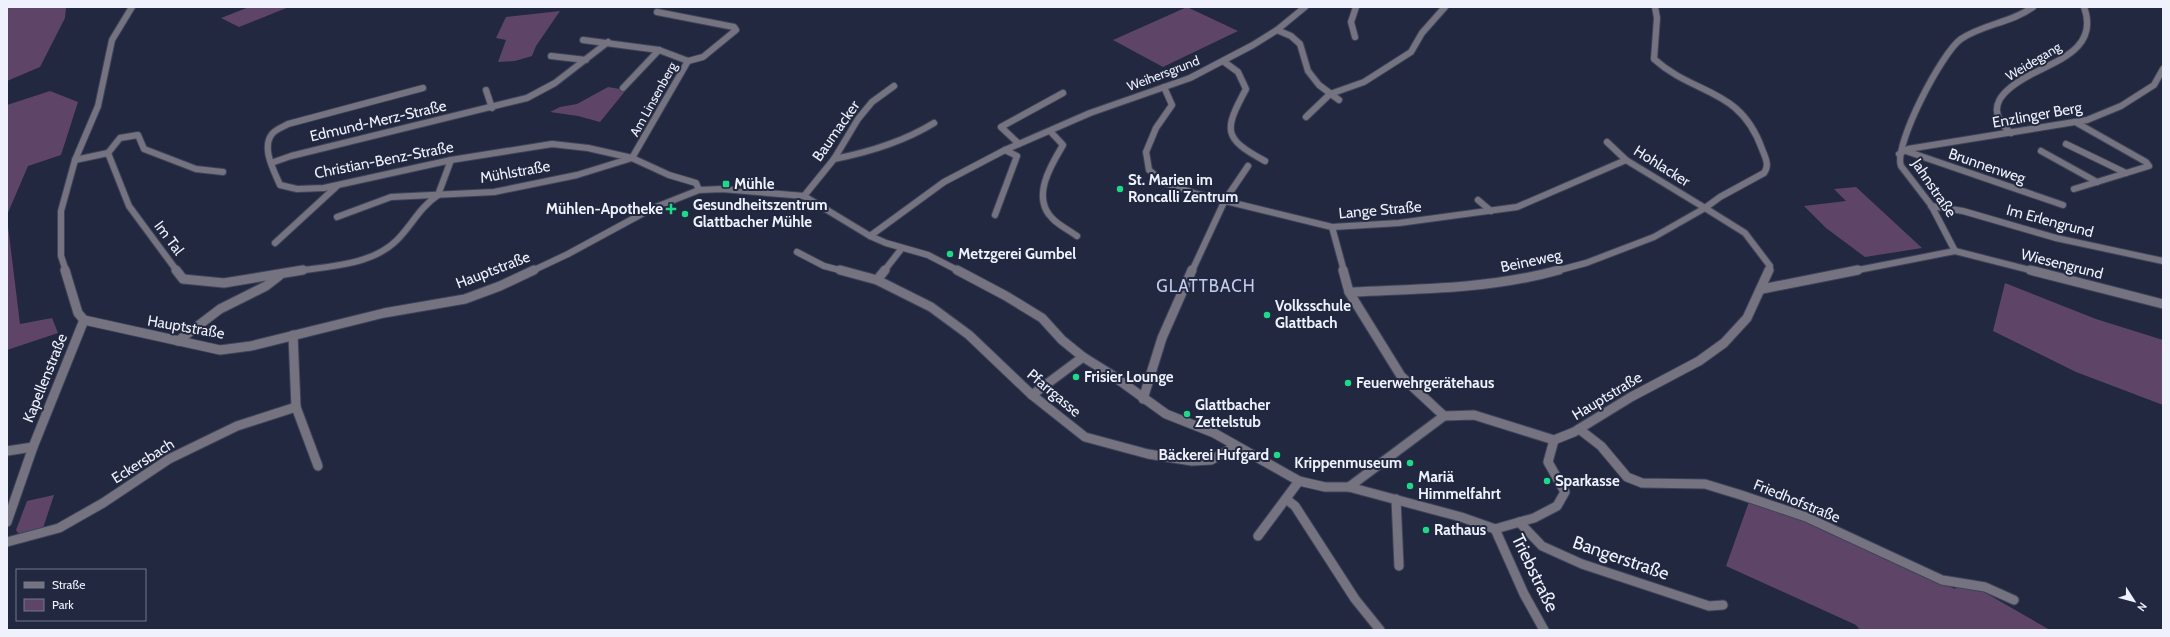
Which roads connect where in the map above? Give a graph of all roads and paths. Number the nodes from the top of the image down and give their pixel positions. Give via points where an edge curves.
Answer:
1 (132, 7) edge
2 (1305, 7) edge
3 (1356, 7) edge
4 (1445, 7) edge
5 (1655, 7) edge
6 (2034, 7) edge
7 (2084, 7) edge
8 (657, 12) dead end
9 (1277, 30) junction
10 (1355, 37) dead end
11 (583, 40) dead end
12 (608, 42) junction
13 (659, 50) junction
14 (551, 56) dead end
15 (586, 60) junction
16 (688, 61) junction
17 (1223, 61) junction
18 (2163, 69) edge
19 (894, 86) dead end
20 (1164, 87) junction
21 (423, 88) dead end
22 (623, 88) dead end
23 (486, 90) dead end
24 (1063, 93) dead end
25 (1330, 94) junction
26 (1339, 100) dead end
27 (492, 108) junction
28 (1306, 117) dead end
29 (934, 123) dead end
30 (2076, 123) junction
31 (1050, 131) junction
32 (2011, 133) junction
33 (1607, 142) dead end
34 (1019, 144) junction
35 (2066, 144) dead end
36 (1005, 150) junction
37 (2041, 151) dead end
38 (1901, 152) junction
39 (108, 153) junction
40 (632, 158) junction
41 (834, 159) junction
42 (75, 160) junction
43 (451, 160) junction
44 (1626, 160) junction
45 (1264, 161) dead end
46 (271, 163) junction
47 (1248, 166) dead end
48 (223, 172) dead end
49 (2126, 173) junction
50 (2097, 182) junction
51 (338, 185) junction
52 (2074, 189) dead end
53 (699, 190) junction
54 (438, 194) junction
55 (804, 196) junction
56 (1225, 200) junction
57 (1478, 200) dead end
58 (2063, 205) dead end
59 (1931, 206) junction
60 (1705, 208) junction
61 (1491, 211) junction
62 (995, 215) dead end
63 (337, 217) dead end
64 (1332, 227) junction
65 (870, 236) junction
66 (1077, 236) dead end
67 (275, 243) dead end
68 (902, 248) junction
69 (1955, 250) junction
70 (797, 252) dead end
71 (2163, 261) edge
72 (282, 275) junction
73 (877, 280) junction
74 (1762, 289) junction
75 (1349, 292) junction
76 (2163, 304) edge
77 (84, 320) junction
78 (293, 335) junction
79 (178, 341) junction
80 (1083, 357) junction
81 (1032, 395) junction
82 (1142, 399) junction
83 (296, 407) junction
84 (1444, 416) junction
85 (1579, 429) junction
86 (1554, 440) junction
87 (1236, 446) junction
88 (33, 447) junction
89 (7, 451) edge
90 (318, 466) dead end
91 (1300, 481) junction
92 (1349, 487) junction
93 (1286, 499) junction
94 (1396, 499) junction
95 (7, 522) edge
96 (1519, 522) junction
97 (1495, 529) junction
98 (1258, 536) dead end
99 (7, 542) edge
100 (1399, 566) dead end
101 (2014, 600) dead end
102 (1722, 605) dead end
103 (1380, 630) edge
104 (1544, 630) edge

1 - 42 street via 112,40 98,106
2 - 9 street, Weihersgrund
3 - 10 street via 1350,22
4 - 25 street via 1422,33 1412,52 1364,82
5 - 60 street via 1657,18 1654,59 1665,71 1724,98 1744,114 1761,143 1768,167 1761,175
6 - 38 street, Jahnstraße via 2023,15 1978,29 1958,41 1938,68 1918,108
7 - 32 street, Weidegang via 2088,14 2086,32 2079,46 2062,60 2027,76 1999,101 1996,109 1997,119
8 - 16 street via 734,27 736,30 703,57
9 - 17 street, Weihersgrund
9 - 25 street via 1300,44 1308,71
11 - 12 street, Am Linsenberg
12 - 13 street, Am Linsenberg
12 - 15 street, Edmund-Merz-Straße
13 - 16 street, Am Linsenberg
13 - 22 street
14 - 15 street
15 - 27 street, Edmund-Merz-Straße via 555,83 527,98
16 - 40 street, Am Linsenberg via 677,76 656,120
17 - 20 street, Weihersgrund via 1190,78
17 - 45 street via 1238,72 1246,89 1230,118 1229,132 1238,146
18 - 30 street, Enzlinger Berg via 2154,85 2122,106
19 - 41 street, Baumacker via 872,102 858,119
20 - 31 street, Weihersgrund via 1090,113
20 - 56 street, Lange Straße via 1172,105 1156,128 1146,152 1149,170 1165,183
21 - 46 street, Christian-Benz-Straße via 288,124 273,133 267,144
23 - 27 street
24 - 34 street via 1001,127
25 - 26 street
25 - 28 street
27 - 46 street, Edmund-Merz-Straße via 410,126
29 - 41 street via 918,134 896,143 856,156
30 - 32 street, Enzlinger Berg
30 - 49 street via 2148,164 2148,167
31 - 34 street, Weihersgrund
31 - 66 street via 1063,145 1048,171 1042,200 1051,218
32 - 38 street, Enzlinger Berg
33 - 44 street, Hohlacker
34 - 36 street, Weihersgrund
35 - 49 street
36 - 62 street via 1017,156
36 - 65 street, Weihersgrund via 944,182
37 - 50 street
38 - 58 street, Brunnenweg
38 - 59 street, Jahnstraße via 1900,165
39 - 42 street
39 - 48 street via 112,143 128,134 138,135 144,149 196,169
39 - 72 street, Im Tal via 129,206 183,279 224,283
40 - 43 street, Christian-Benz-Straße via 588,148 552,144
40 - 53 street via 668,175 696,182
40 - 54 street, Mühlstraße via 577,175 494,192
41 - 55 street, Baumacker
42 - 77 street via 61,211 61,256 78,313
43 - 51 street, Christian-Benz-Straße
43 - 54 street
44 - 60 street, Hohlacker
44 - 61 street, Lange Straße via 1517,207
46 - 51 street, Christian-Benz-Straße via 280,185 297,189
47 - 56 street
49 - 50 street
50 - 52 street
51 - 67 street
53 - 55 street, Hauptstraße
53 - 78 street, Hauptstraße via 651,209 568,254 500,286 465,299 384,313
54 - 63 street, Mühlstraße via 391,197
54 - 72 street via 424,205 397,240 381,252 359,261
55 - 65 street, Hauptstraße
56 - 64 street, Lange Straße
56 - 82 street via 1162,338
57 - 61 street
59 - 69 street, Jahnstraße
59 - 71 street, Im Erlengrund via 1963,211 2056,238
60 - 74 street, Hauptstraße via 1745,233 1770,266
60 - 75 street, Beineweg via 1654,237 1586,263 1530,278 1459,288
61 - 64 street, Lange Straße via 1399,223
64 - 75 street
65 - 68 street, Hauptstraße
68 - 73 street
68 - 80 street, Hauptstraße via 928,255 949,265 1042,318 1062,340
69 - 74 street
69 - 76 street, Wiesengrund
70 - 73 street, Pfarrgasse via 824,266
72 - 79 street via 220,309
73 - 81 street, Pfarrgasse via 931,307 969,335
74 - 85 street, Hauptstraße via 1743,322 1720,347
75 - 84 street via 1401,376
77 - 79 street, Hauptstraße
77 - 88 street, Kapellenstraße
78 - 79 street, Hauptstraße via 251,346 220,350
78 - 83 street
80 - 81 street
80 - 82 street, Hauptstraße via 1112,375
81 - 87 street, Pfarrgasse via 1085,437 1148,454 1192,461 1211,460
82 - 87 street, Hauptstraße via 1166,414 1214,433
83 - 90 street
83 - 99 street, Eckersbach via 237,426 169,459 103,503 59,528
84 - 86 street via 1474,415
84 - 92 street
85 - 86 street, Hauptstraße
85 - 101 street, Friedhofstraße via 1601,446 1627,477 1642,483 1705,484 1741,494 1806,517 1942,580 1985,587
86 - 96 street via 1548,462 1565,492 1557,506 1534,518
87 - 91 street, Hauptstraße
88 - 89 street, Kapellenstraße
88 - 95 street, Kapellenstraße
91 - 92 street, Hauptstraße via 1325,487
91 - 93 street
92 - 94 street, Hauptstraße
93 - 98 street
93 - 103 street via 1295,506 1355,599
94 - 97 street, Hauptstraße
94 - 100 street
96 - 97 street
96 - 102 street, Bangerstraße via 1542,546 1582,564 1709,606
97 - 104 street, Triebstraße via 1524,594

